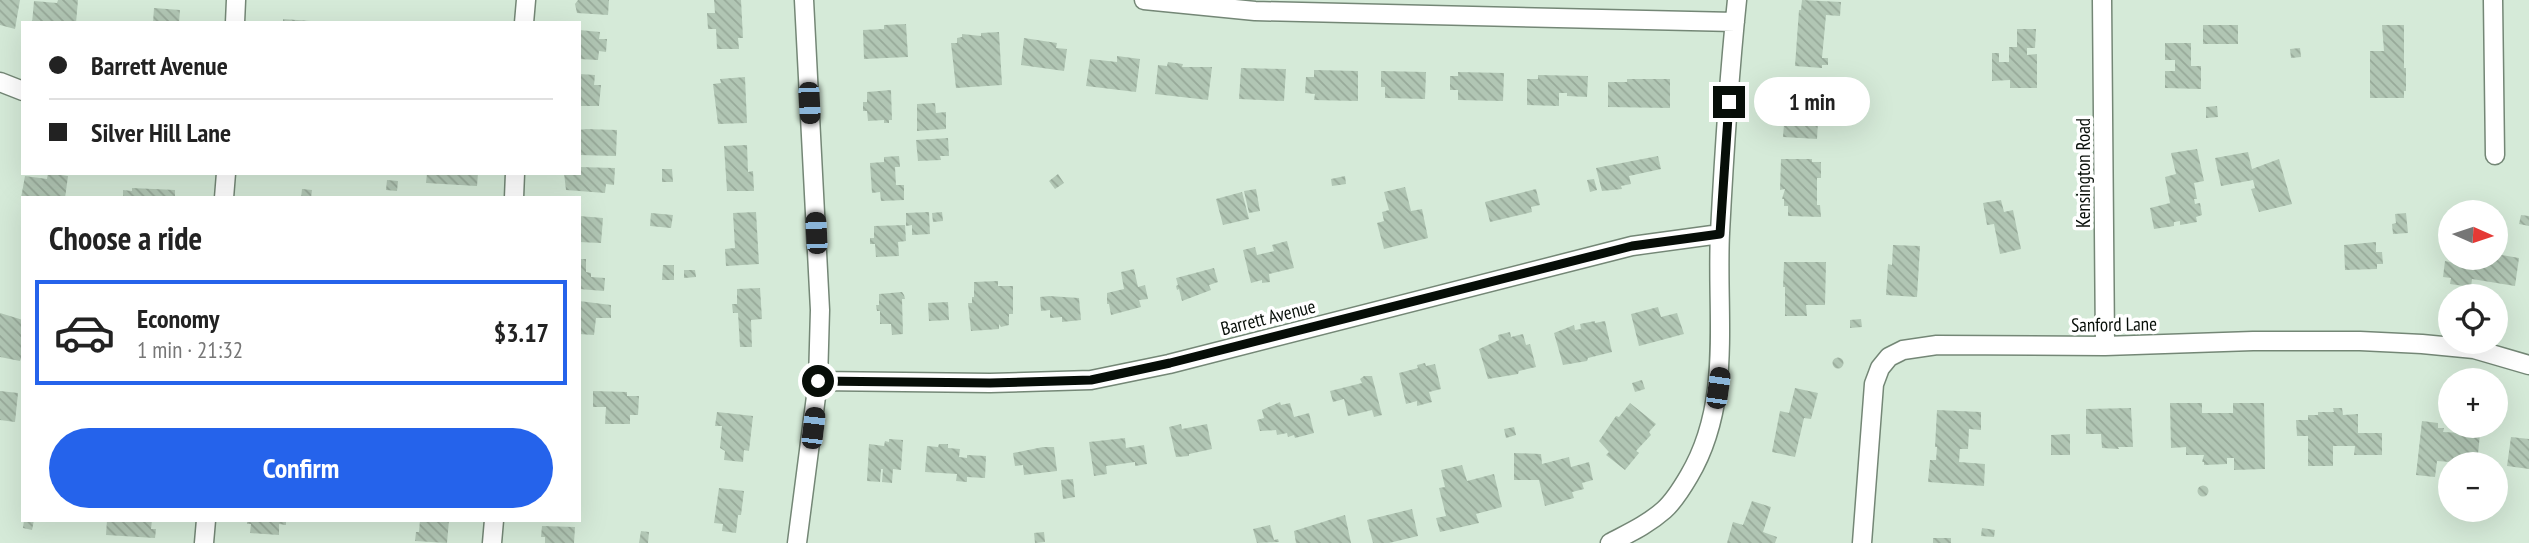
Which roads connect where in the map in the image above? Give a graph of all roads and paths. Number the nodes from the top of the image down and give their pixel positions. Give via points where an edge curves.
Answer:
1 (236, 0) edge
2 (526, 0) edge
3 (804, 0) edge
4 (1144, 0) edge
5 (1737, 0) edge
6 (2102, 0) edge
7 (2493, 0) edge
8 (235, 21) edge
9 (524, 21) edge
10 (1735, 22) junction
11 (0, 82) edge
12 (21, 91) edge
13 (2495, 155) dead end
14 (226, 175) edge
15 (515, 175) edge
16 (224, 196) edge
17 (514, 196) edge
18 (1720, 234) junction
19 (2105, 346) junction
20 (2529, 365) edge
21 (818, 381) junction
22 (206, 522) edge
23 (494, 522) edge
24 (204, 543) edge
25 (492, 543) edge
26 (797, 543) edge
27 (1609, 543) edge
28 (1862, 543) edge

1 - 8 street
2 - 9 street
3 - 21 street via 820,310
4 - 10 street via 1268,12
5 - 10 street
6 - 19 street, Kensington Road
7 - 13 street
10 - 18 street
11 - 12 street
14 - 16 street
15 - 17 street
18 - 21 street, Barrett Avenue via 1632,246 1091,380
18 - 27 street via 1720,370 1709,434 1699,459 1667,508 1645,526
19 - 20 street, Sanford Lane via 2253,341 2422,344 2474,349
19 - 28 street, Sanford Lane via 1937,345 1889,357 1874,384
21 - 26 street
22 - 24 street
23 - 25 street

